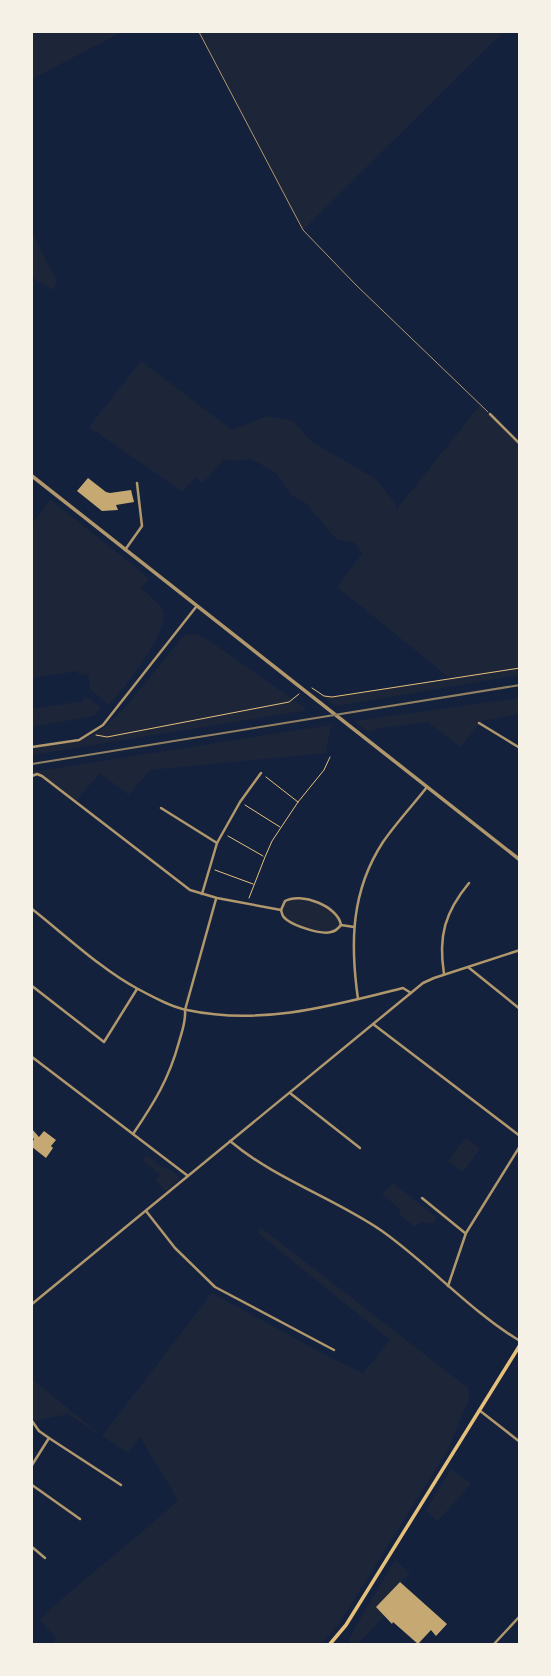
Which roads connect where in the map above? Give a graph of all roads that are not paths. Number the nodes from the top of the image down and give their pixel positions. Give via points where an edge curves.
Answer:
1 (199, 32) edge
2 (490, 414) joint
3 (520, 444) edge
4 (32, 476) edge
5 (136, 483) dead end
6 (125, 550) junction
7 (196, 607) junction
8 (480, 723) dead end
9 (32, 747) edge
10 (520, 748) edge
11 (261, 773) road end
12 (32, 776) edge
13 (427, 787) junction
14 (161, 808) dead end
15 (217, 843) junction
16 (520, 860) edge
17 (469, 883) dead end
18 (202, 894) junction
19 (217, 898) junction
20 (32, 909) edge
21 (281, 910) junction
22 (341, 925) junction
23 (354, 927) junction
24 (520, 950) edge
25 (468, 967) junction
26 (444, 974) junction
27 (32, 986) edge
28 (137, 989) junction
29 (411, 993) junction
30 (358, 999) junction
31 (520, 1009) edge
32 (185, 1010) junction
33 (373, 1024) junction
34 (32, 1057) edge
35 (290, 1093) junction
36 (133, 1134) junction
37 (520, 1136) edge
38 (230, 1141) junction
39 (520, 1146) edge
40 (360, 1148) dead end
41 (188, 1176) junction
42 (422, 1198) dead end
43 (146, 1211) junction
44 (466, 1233) junction
45 (448, 1286) junction
46 (32, 1304) edge
47 (520, 1343) edge
48 (334, 1350) dead end
49 (479, 1410) junction
50 (32, 1421) edge
51 (49, 1438) junction
52 (520, 1442) edge
53 (32, 1465) edge
54 (32, 1485) edge
55 (121, 1485) dead end
56 (80, 1520) dead end
57 (32, 1547) edge
58 (45, 1558) dead end
59 (520, 1616) edge
60 (330, 1644) edge
61 (494, 1644) edge

1 - 2 lane via 303,230
2 - 3 street
4 - 6 street
5 - 6 street via 142,526
6 - 7 street
7 - 9 street via 103,725 79,740
7 - 13 street
8 - 10 street
11 - 15 street
12 - 18 street via 43,776 179,883
13 - 16 street
13 - 23 street via 383,842 363,883
14 - 15 street
15 - 18 street
17 - 26 street via 444,924
18 - 19 street
19 - 21 street
19 - 32 street
20 - 28 street
21 - 22 street via 284,918 305,928 325,933
21 - 22 street via 285,901 299,898 329,909
22 - 23 street
23 - 30 street
24 - 25 street
25 - 26 street
25 - 31 street
26 - 29 street
27 - 28 street via 104,1042
28 - 32 street
29 - 30 street via 403,988
29 - 33 street
30 - 32 street via 263,1016
32 - 36 street via 186,1020 163,1088
33 - 35 street
33 - 37 street
34 - 36 street
35 - 38 street
35 - 40 street
36 - 41 street
38 - 41 street
38 - 45 street via 247,1156 381,1230
39 - 44 street
41 - 43 street
42 - 44 street
43 - 46 street
43 - 48 street via 215,1287
44 - 45 street
45 - 47 street
47 - 49 main road
49 - 52 street
49 - 60 main road
50 - 51 street
51 - 53 street
51 - 55 street
54 - 56 street
57 - 58 street
59 - 61 street

